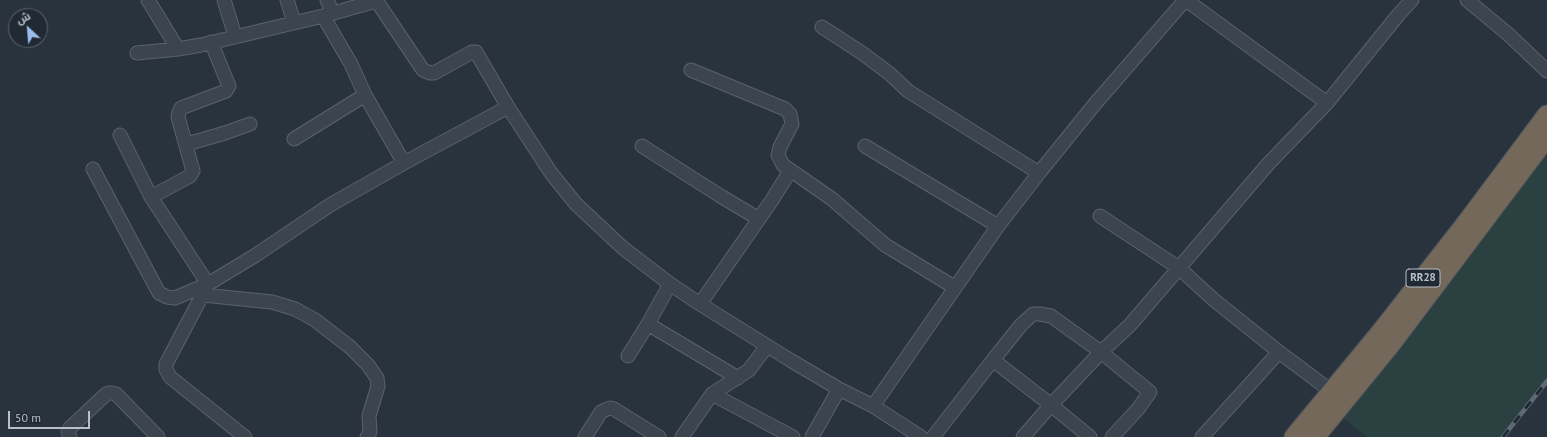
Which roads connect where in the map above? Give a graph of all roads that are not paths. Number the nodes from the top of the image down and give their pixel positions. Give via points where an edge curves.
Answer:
1 (148, 0) edge
2 (224, 0) edge
3 (287, 0) edge
4 (327, 0) edge
5 (376, 0) edge
6 (1186, 0) edge
7 (1412, 0) edge
8 (1467, 0) edge
9 (328, 14) junction
10 (294, 22) junction
11 (822, 27) dead end
12 (235, 36) junction
13 (211, 42) junction
14 (178, 49) junction
15 (137, 53) dead end
16 (691, 70) dead end
17 (1547, 71) edge
18 (365, 95) junction
19 (1327, 103) junction
20 (508, 107) junction
21 (1547, 115) edge
22 (250, 124) dead end
23 (120, 134) dead end
24 (1547, 137) edge
25 (294, 139) dead end
26 (187, 144) junction
27 (642, 146) dead end
28 (865, 146) dead end
29 (404, 163) junction
30 (93, 169) dead end
31 (790, 171) junction
32 (1038, 173) junction
33 (151, 197) junction
34 (1100, 216) dead end
35 (759, 219) junction
36 (998, 226) junction
37 (1179, 269) junction
38 (670, 284) junction
39 (954, 287) junction
40 (205, 290) junction
41 (700, 304) junction
42 (648, 324) junction
43 (767, 346) junction
44 (1101, 352) junction
45 (1279, 352) junction
46 (628, 356) dead end
47 (993, 360) junction
48 (738, 378) junction
49 (839, 390) junction
50 (1331, 391) junction
51 (712, 394) junction
52 (1051, 404) junction
53 (873, 406) junction
54 (70, 437) edge
55 (158, 437) edge
56 (245, 437) edge
57 (368, 437) edge
58 (585, 437) edge
59 (659, 437) edge
60 (682, 437) edge
61 (793, 437) edge
62 (812, 437) edge
63 (921, 437) edge
64 (933, 437) edge
65 (1023, 437) edge
66 (1090, 437) edge
67 (1112, 437) edge
68 (1202, 437) edge
69 (1294, 437) edge
70 (1316, 437) edge

1 - 14 street
2 - 12 street
3 - 10 street
4 - 9 street
5 - 9 street
5 - 20 street via 423,70 434,73 476,52
6 - 19 street
6 - 32 street
7 - 19 street
8 - 17 street
9 - 10 street
9 - 18 street
10 - 12 street
11 - 32 street via 862,53 908,91
12 - 13 street
13 - 14 street
13 - 26 street via 229,86 226,91 181,108 178,112
14 - 15 street
16 - 31 street via 785,109 790,114 792,124 778,155
18 - 25 street
18 - 29 street
19 - 37 street via 1269,163
20 - 29 street
20 - 38 street via 550,173 576,204 623,248
21 - 50 highway, RR28 via 1468,222
22 - 26 street
23 - 33 street
24 - 70 highway, RR28 via 1391,344
26 - 33 street via 193,167 192,174
27 - 35 street
28 - 36 street
29 - 40 street via 330,205
30 - 40 street via 159,293 175,298
31 - 35 street
31 - 39 street via 832,199 885,245
32 - 36 street
33 - 40 street
34 - 37 street
35 - 41 street
36 - 39 street
37 - 44 street
37 - 45 street
38 - 41 street
38 - 42 street
39 - 53 street
40 - 56 street via 166,364 167,374
40 - 57 street via 272,302 294,309 315,320 350,347 377,378 378,386 369,416
41 - 43 street
42 - 46 street
42 - 48 street
43 - 48 street via 749,370
43 - 49 street
44 - 47 street via 1051,316 1033,314
44 - 52 street
44 - 67 street via 1150,392
45 - 50 street
45 - 68 street
47 - 52 street
47 - 64 street
48 - 51 street
49 - 53 street
49 - 62 street
50 - 69 highway, RR28
51 - 60 street
51 - 61 street
52 - 65 street
52 - 66 street
53 - 63 street
54 - 55 street via 70,428 108,393 116,394
58 - 59 street via 601,412 610,408

